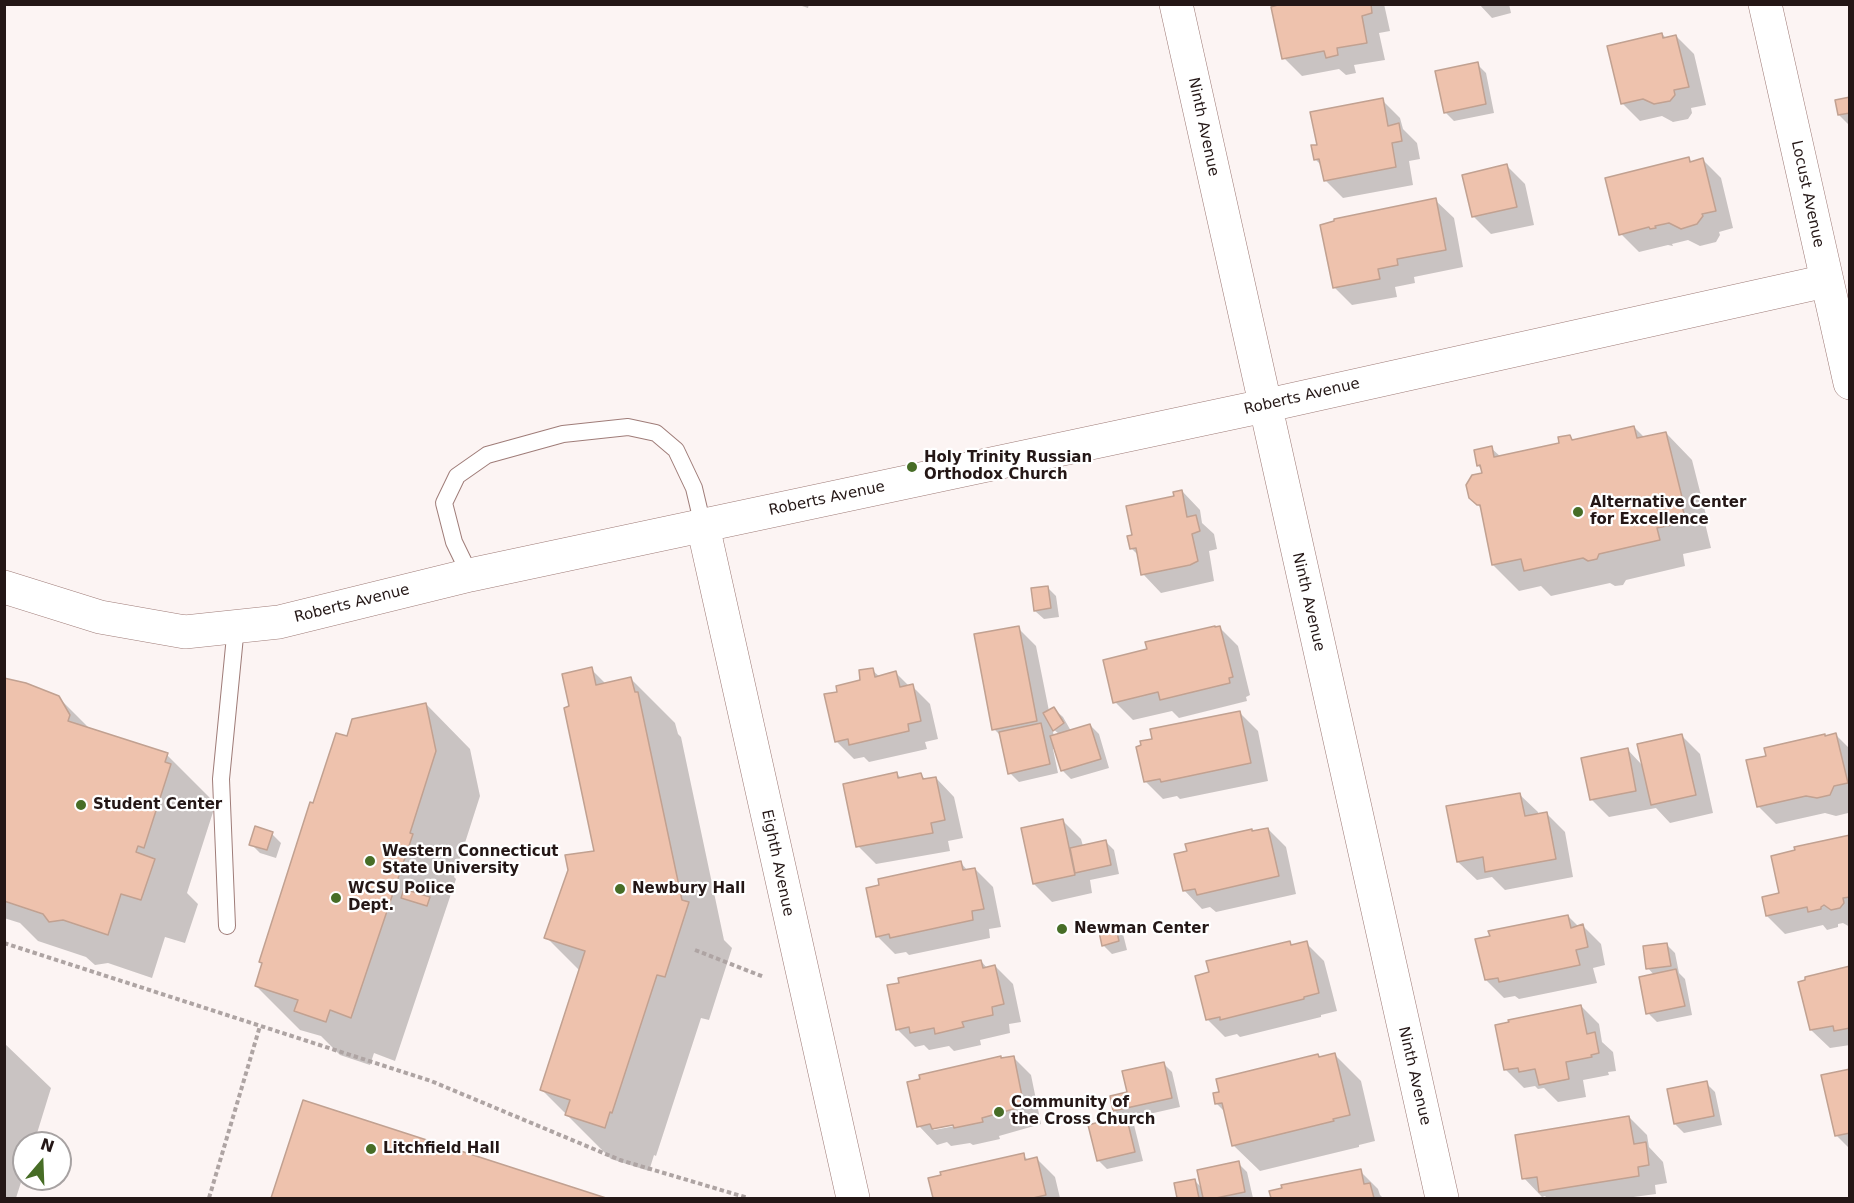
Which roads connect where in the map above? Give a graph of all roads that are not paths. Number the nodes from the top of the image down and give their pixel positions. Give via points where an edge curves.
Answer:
1 (1176, 4) edge
2 (1765, 4) edge
3 (1826, 281) junction
4 (1850, 383) edge
5 (1264, 406) junction
6 (703, 526) junction
7 (470, 575) junction
8 (4, 587) edge
9 (236, 626) junction
10 (227, 926) dead end
11 (853, 1198) edge
12 (1442, 1198) edge

1 - 5 street, Ninth Avenue
2 - 3 street, Locust Avenue
3 - 4 street, Locust Avenue
3 - 5 street, Roberts Avenue
5 - 6 street, Roberts Avenue
5 - 12 street, Ninth Avenue
6 - 7 street, Roberts Avenue
6 - 7 lane via 694,488 676,450 656,433 628,427 563,434 486,454 457,476 444,502 454,542
6 - 11 street, Eighth Avenue
7 - 9 street, Roberts Avenue via 279,622
8 - 9 street, Roberts Avenue via 100,617 185,632
9 - 10 lane via 222,779

